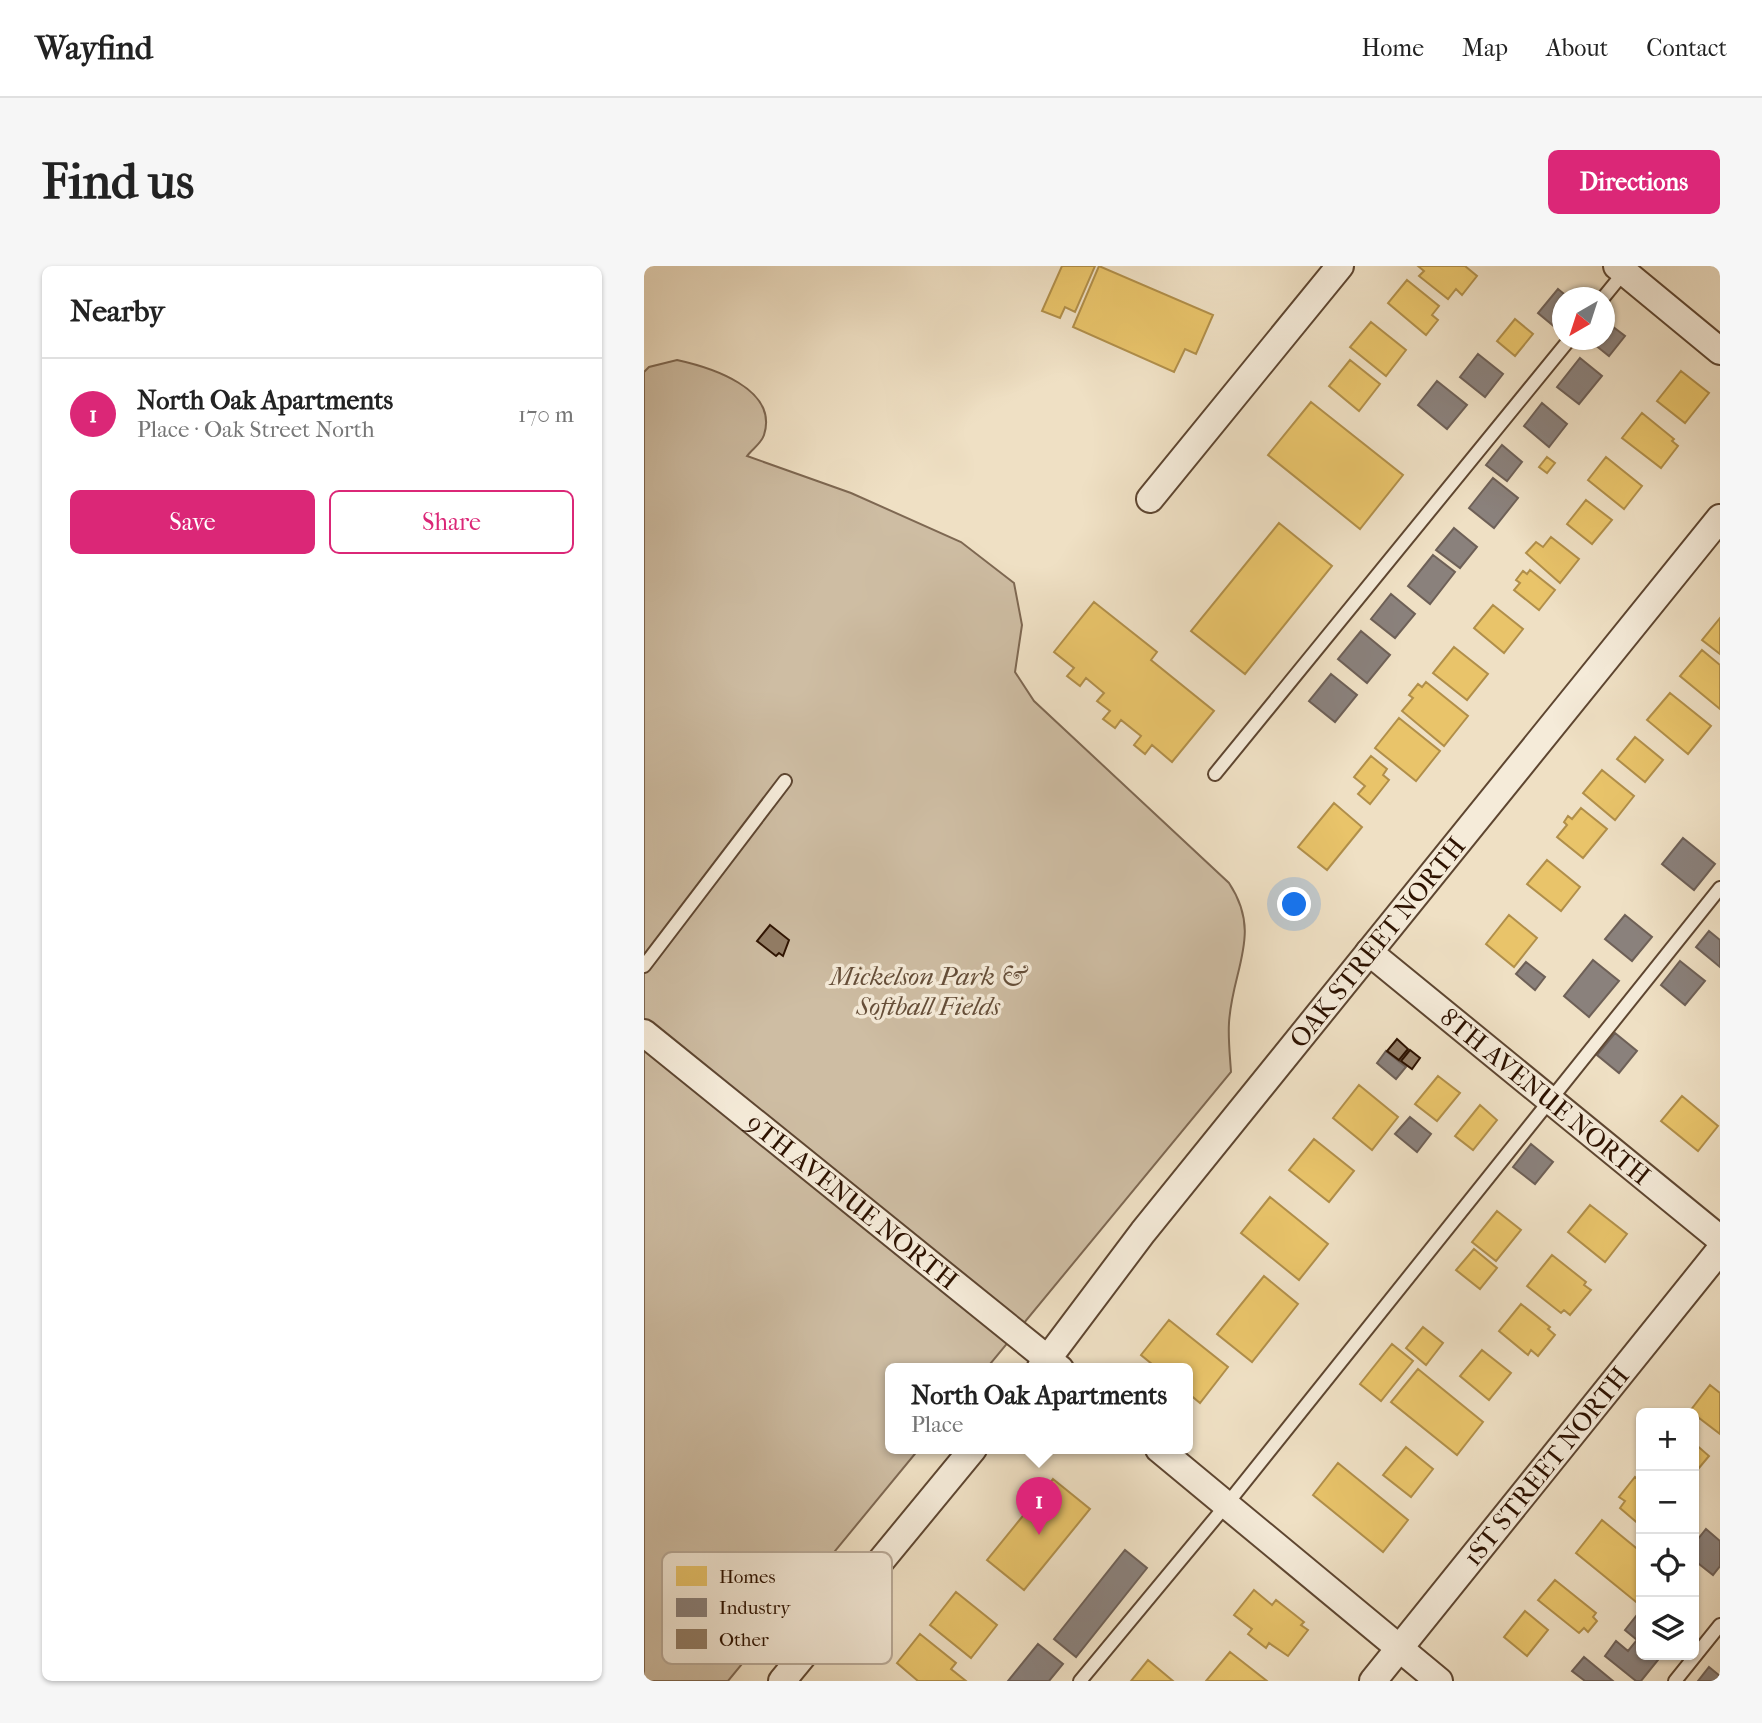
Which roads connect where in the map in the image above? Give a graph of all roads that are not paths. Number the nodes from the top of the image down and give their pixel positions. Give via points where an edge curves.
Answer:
1 (1333, 268) edge
2 (1623, 268) edge
3 (1610, 287) edge
4 (1561, 350) edge
5 (1720, 351) edge
6 (1150, 499) dead end
7 (1720, 518) edge
8 (1215, 774) dead end
9 (785, 782) dead end
10 (1720, 888) edge
11 (1369, 952) junction
12 (644, 966) edge
13 (644, 1033) edge
14 (1550, 1100) junction
15 (1720, 1239) edge
16 (1720, 1250) edge
17 (1047, 1363) edge
18 (1050, 1363) edge
19 (969, 1454) edge
20 (1165, 1454) edge
21 (1227, 1504) junction
22 (892, 1552) edge
23 (1720, 1625) edge
24 (1399, 1648) junction
25 (1080, 1681) edge
26 (1373, 1681) edge
27 (1439, 1681) edge
28 (1675, 1681) edge

1 - 6 street
2 - 3 lane
2 - 5 street
4 - 8 lane
7 - 11 street, OAK STREET NORTH
9 - 12 lane
10 - 14 lane
11 - 14 street, 8TH AVENUE NORTH
11 - 18 street, OAK STREET NORTH via 1143,1232
13 - 17 street, 9TH AVENUE NORTH
14 - 15 street, 8TH AVENUE NORTH
14 - 21 lane
16 - 24 street, 1ST STREET NORTH
19 - 22 street
20 - 21 street
21 - 24 street
21 - 25 lane
23 - 28 lane
24 - 26 street, 1ST STREET NORTH
24 - 27 street

